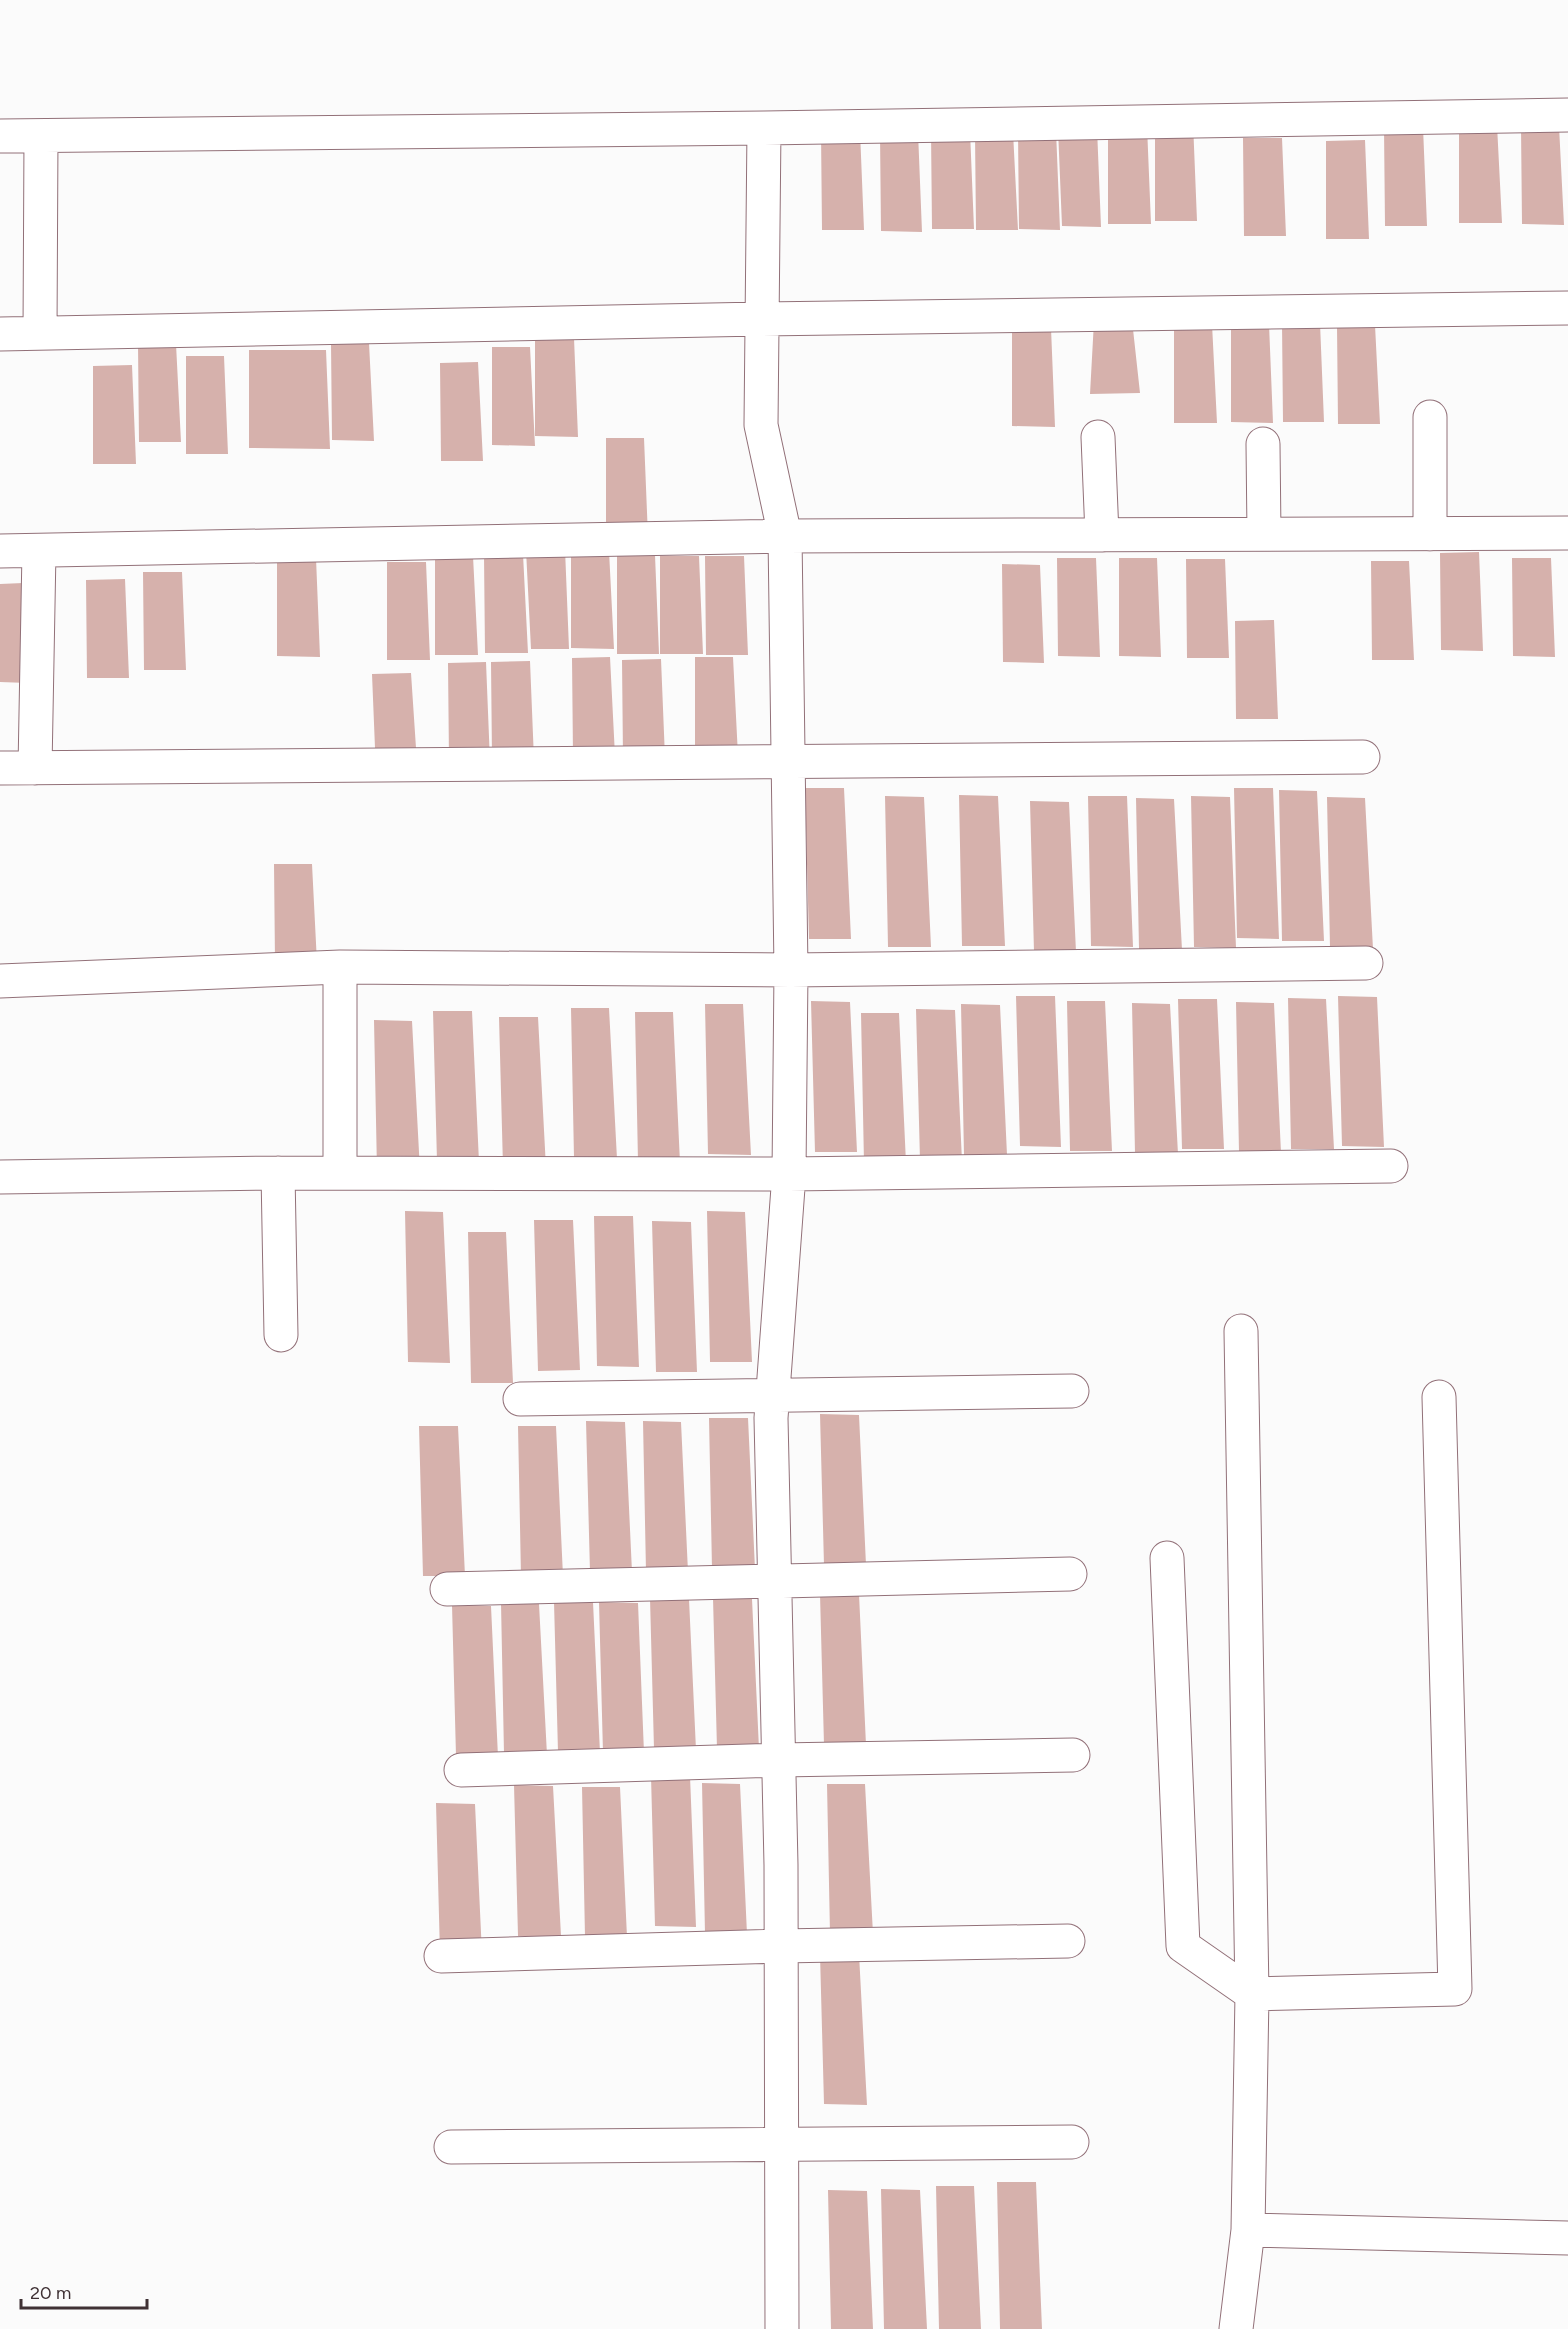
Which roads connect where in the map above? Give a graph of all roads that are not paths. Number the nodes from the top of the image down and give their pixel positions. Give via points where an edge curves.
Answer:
1 (1568, 115) edge
2 (764, 128) junction
3 (0, 136) edge
4 (41, 136) junction
5 (1568, 308) edge
6 (761, 319) junction
7 (40, 333) junction
8 (0, 334) edge
9 (1430, 417) dead end
10 (1098, 437) dead end
11 (1263, 444) dead end
12 (1568, 533) edge
13 (1264, 534) junction
14 (1430, 534) junction
15 (1102, 535) junction
16 (785, 536) junction
17 (39, 550) junction
18 (0, 551) edge
19 (1362, 757) dead end
20 (789, 763) junction
21 (0, 768) edge
22 (35, 768) junction
23 (1365, 963) dead end
24 (340, 967) junction
25 (791, 970) junction
26 (0, 981) edge
27 (1391, 1166) dead end
28 (278, 1173) junction
29 (340, 1173) junction
30 (789, 1174) junction
31 (0, 1177) edge
32 (1241, 1331) dead end
33 (281, 1335) dead end
34 (1072, 1390) dead end
35 (772, 1396) junction
36 (1439, 1397) dead end
37 (519, 1399) dead end
38 (1167, 1558) dead end
39 (1070, 1574) dead end
40 (775, 1580) junction
41 (447, 1590) dead end
42 (1073, 1755) dead end
43 (779, 1760) junction
44 (461, 1770) dead end
45 (1068, 1941) dead end
46 (781, 1946) junction
47 (441, 1956) dead end
48 (1252, 1994) junction
49 (1072, 2142) dead end
50 (782, 2144) junction
51 (451, 2147) dead end
52 (1248, 2230) junction
53 (1568, 2238) edge
54 (782, 2329) edge
55 (1236, 2329) edge

1 - 2 street
2 - 4 street
2 - 6 street
3 - 4 street
4 - 7 street
5 - 6 street
6 - 7 street
6 - 16 street via 761,425
7 - 8 street
9 - 14 street
10 - 15 street
11 - 13 street
12 - 14 street
13 - 14 street
13 - 15 street
15 - 16 street
16 - 17 street
16 - 20 street
17 - 18 street
17 - 22 street
19 - 20 street
20 - 22 street
20 - 25 street
21 - 22 street
23 - 25 street
24 - 25 street
24 - 26 street
24 - 29 street
25 - 30 street
27 - 30 street
28 - 29 street
28 - 31 street
28 - 33 street
29 - 30 street
30 - 35 street
32 - 48 street
34 - 35 street
35 - 37 street
35 - 40 street
36 - 48 street via 1455,1989
38 - 48 street via 1183,1946
39 - 40 street
40 - 41 street
40 - 43 street
42 - 43 street
43 - 44 street
43 - 46 street
45 - 46 street
46 - 47 street
46 - 50 street
48 - 52 street
49 - 50 street
50 - 51 street
50 - 54 street
52 - 53 street
52 - 55 street

